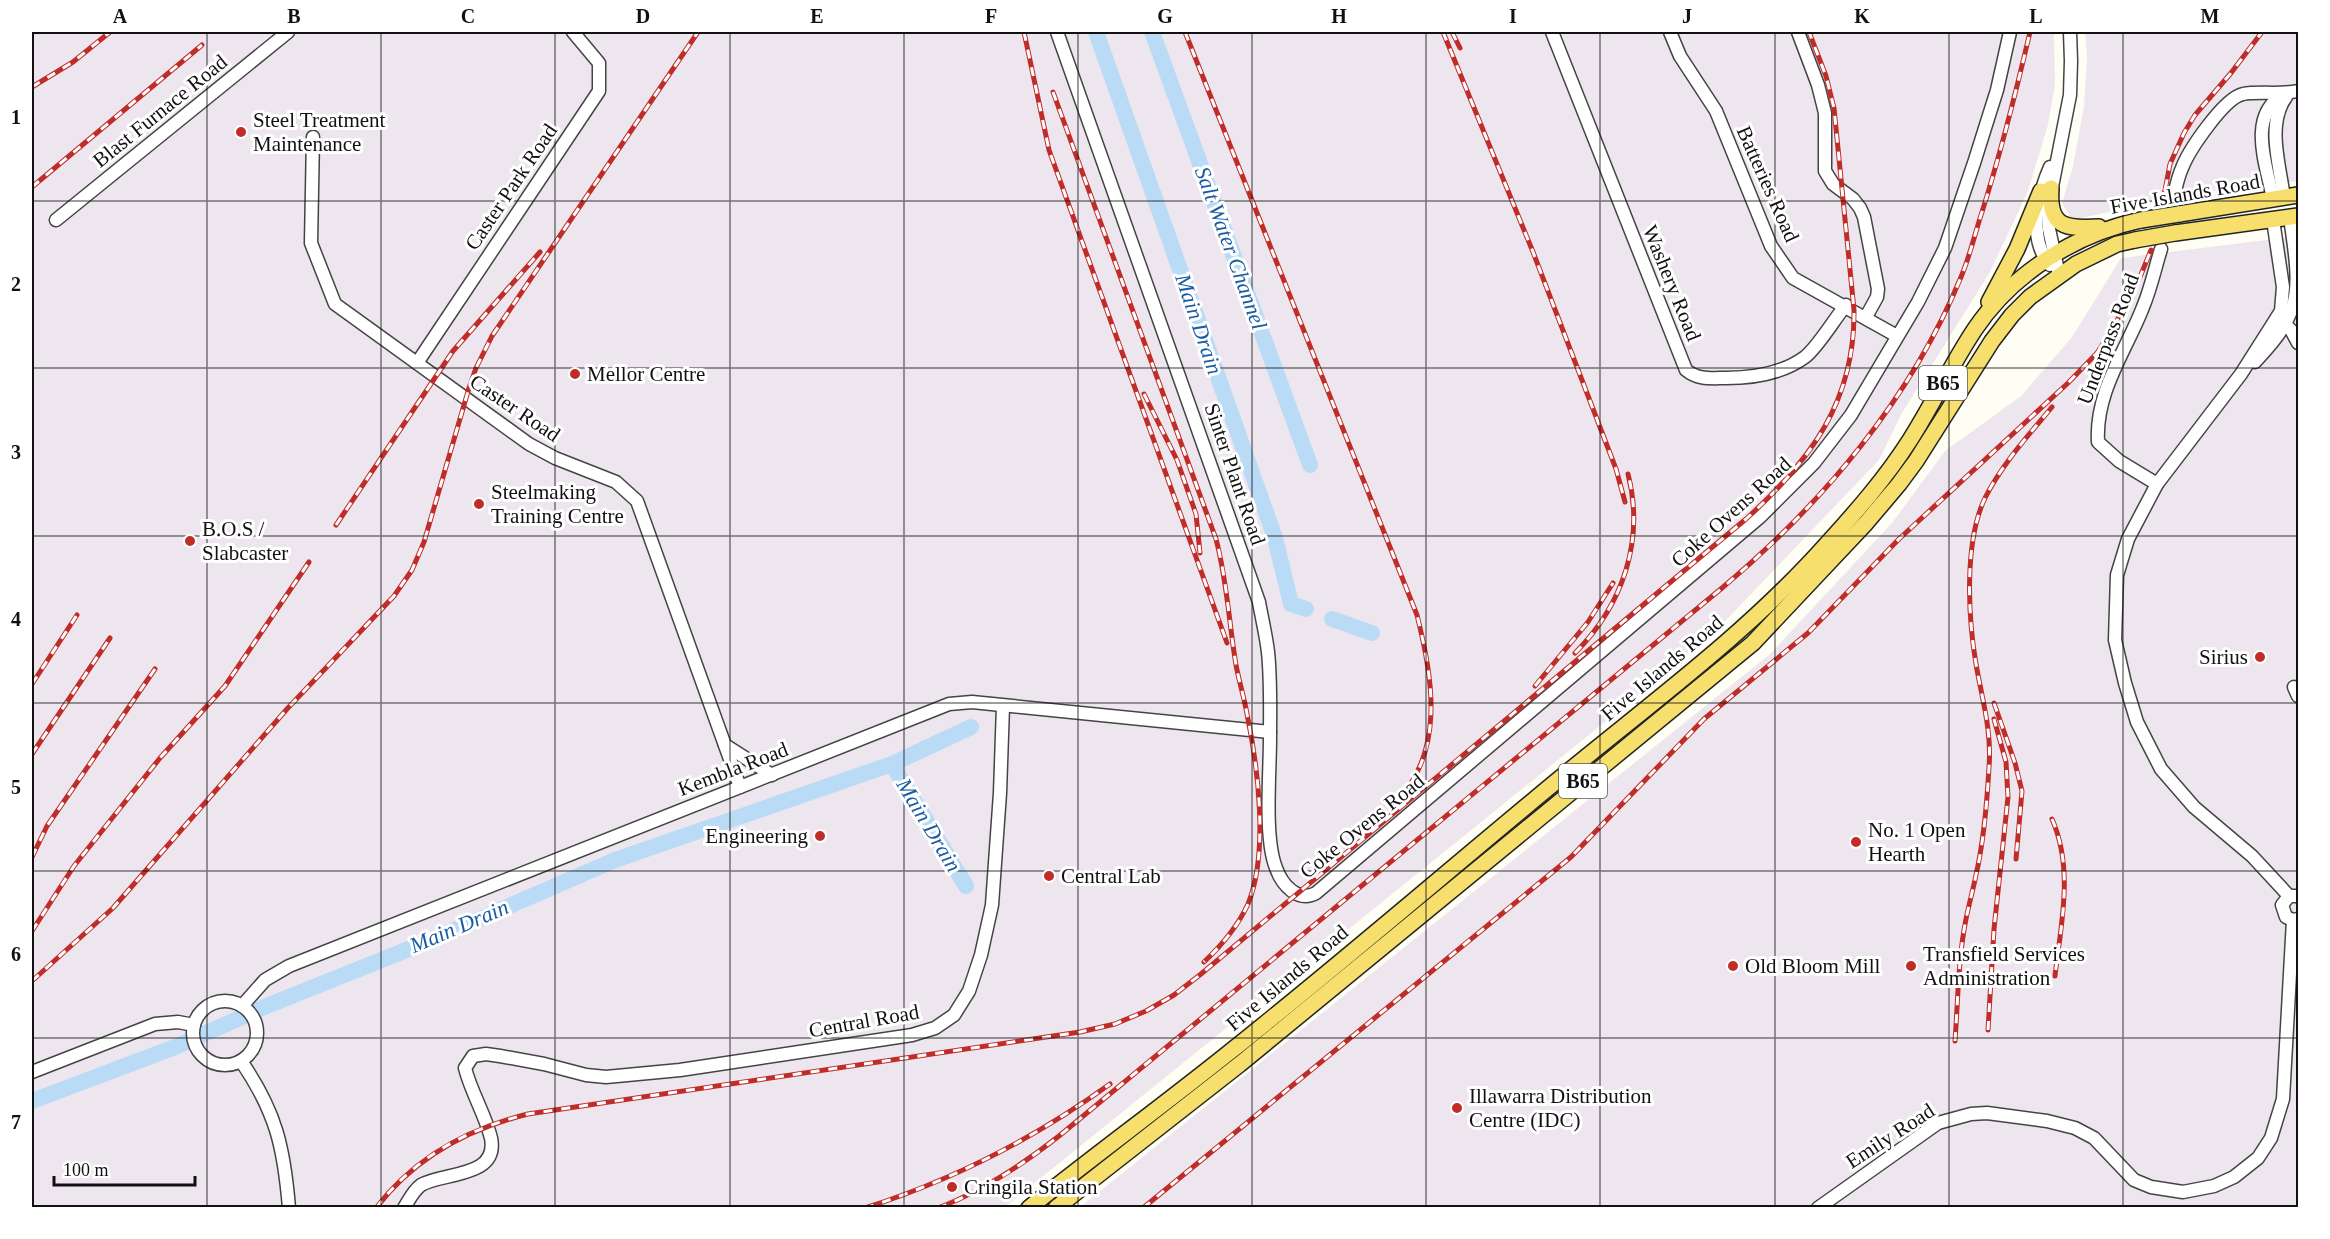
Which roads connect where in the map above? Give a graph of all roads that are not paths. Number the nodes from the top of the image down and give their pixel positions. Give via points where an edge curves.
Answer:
1 (288, 32) edge
2 (573, 32) edge
3 (1057, 32) edge
4 (1552, 32) edge
5 (1670, 32) edge
6 (1798, 32) edge
7 (2010, 32) edge
8 (2070, 32) edge
9 (2295, 92) edge
10 (314, 138) dead end
11 (2046, 190) junction
12 (2285, 198) edge
13 (2176, 209) junction
14 (2294, 217) edge
15 (56, 220) dead end
16 (2273, 220) junction
17 (2112, 227) junction
18 (2161, 249) dead end
19 (2050, 257) junction
20 (2059, 275) junction
21 (1846, 305) junction
22 (1866, 316) junction
23 (2281, 321) junction
24 (1973, 331) junction
25 (1897, 336) junction
26 (2298, 343) edge
27 (417, 363) junction
28 (2157, 484) junction
29 (1003, 706) junction
30 (1270, 732) junction
31 (725, 745) junction
32 (772, 775) junction
33 (740, 787) junction
34 (1307, 896) joint
35 (2294, 896) edge
36 (2296, 920) edge
37 (242, 1006) junction
38 (194, 1027) junction
39 (241, 1061) junction
40 (32, 1072) edge
41 (288, 1201) edge
42 (405, 1207) edge
43 (1029, 1208) edge
44 (1056, 1208) edge
45 (1818, 1208) edge

1 - 15 street, Blast Furnace Road
2 - 27 street, Caster Park Road via 599,63 599,91
3 - 30 street, Sinter Plant Road via 1259,602 1268,651
4 - 21 street, Washery Road via 1686,370 1704,378 1752,378 1777,372 1807,356
5 - 21 street, Batteries Road via 1680,56 1716,111 1771,246 1793,278
6 - 22 street via 1825,113 1826,171 1836,187 1857,203 1864,217 1878,289
7 - 25 street, Coke Ovens Road via 1990,111 1945,248
8 - 11 street via 2068,106
9 - 12 street via 2273,103 2262,123 2262,138
9 - 13 street via 2243,94 2229,102 2188,155 2178,176
10 - 27 street, Caster Road via 311,243 335,303
11 - 17 main road via 2059,222 2073,228
11 - 19 street
11 - 24 main road
12 - 13 main road, Five Islands Road / B65
13 - 17 main road, Five Islands Road / B65, bridge
14 - 16 main road, Five Islands Road / B65
14 - 23 street via 2295,288 2292,309
16 - 20 main road, Five Islands Road / B65, bridge via 2116,244
16 - 23 street via 2283,287
17 - 19 main road, Five Islands Road / B65
18 - 28 street, Underpass Road via 2143,307 2100,408 2097,427 2098,442 2119,461
19 - 20 street
19 - 24 main road, Five Islands Road / B65 via 1995,303
20 - 44 main road, Five Islands Road / B65 via 2030,297 1992,341 1899,484 1753,643 1240,1064
21 - 22 street, Batteries Road
22 - 25 street, Batteries Road
23 - 26 street
23 - 28 street via 2255,362 2241,374
24 - 43 main road, Five Islands Road / B65 via 1884,478 1822,550 1752,620 1256,1031
25 - 34 street, Coke Ovens Road via 1851,415 1814,463 1760,517 1316,893
27 - 31 street, Caster Road via 529,444 616,482 637,501
28 - 35 street via 2128,539 2117,575 2115,640 2137,722 2161,769 2194,807
29 - 30 street, Kembla Road
29 - 32 street, Kembla Road via 949,704
29 - 42 street, Central Road via 993,904 969,991 963,1005 946,1022 912,1035 680,1070 606,1077 486,1054 473,1056 466,1063 466,1072 490,1137 489,1156 477,1169 423,1184
30 - 34 street, Sinter Plant Road via 1269,821 1273,859 1286,886 1297,895
31 - 32 street
31 - 33 street, Caster Road
32 - 33 street, Kembla Road
33 - 37 street, Kembla Road via 289,966 265,980
35 - 36 street via 2283,901 2282,909 2286,917
36 - 45 street, Emily Road via 2290,942 2283,1099 2271,1138 2258,1158 2234,1178 2183,1192 2151,1187 2134,1180 2094,1138 2075,1128 2047,1121 1971,1114 1938,1123
37 - 38 street via 233,1002 213,1003 198,1016
37 - 39 street via 255,1022 256,1041
38 - 39 street via 195,1046 210,1062 231,1065
38 - 40 street via 178,1022 155,1024
39 - 41 street via 274,1120

